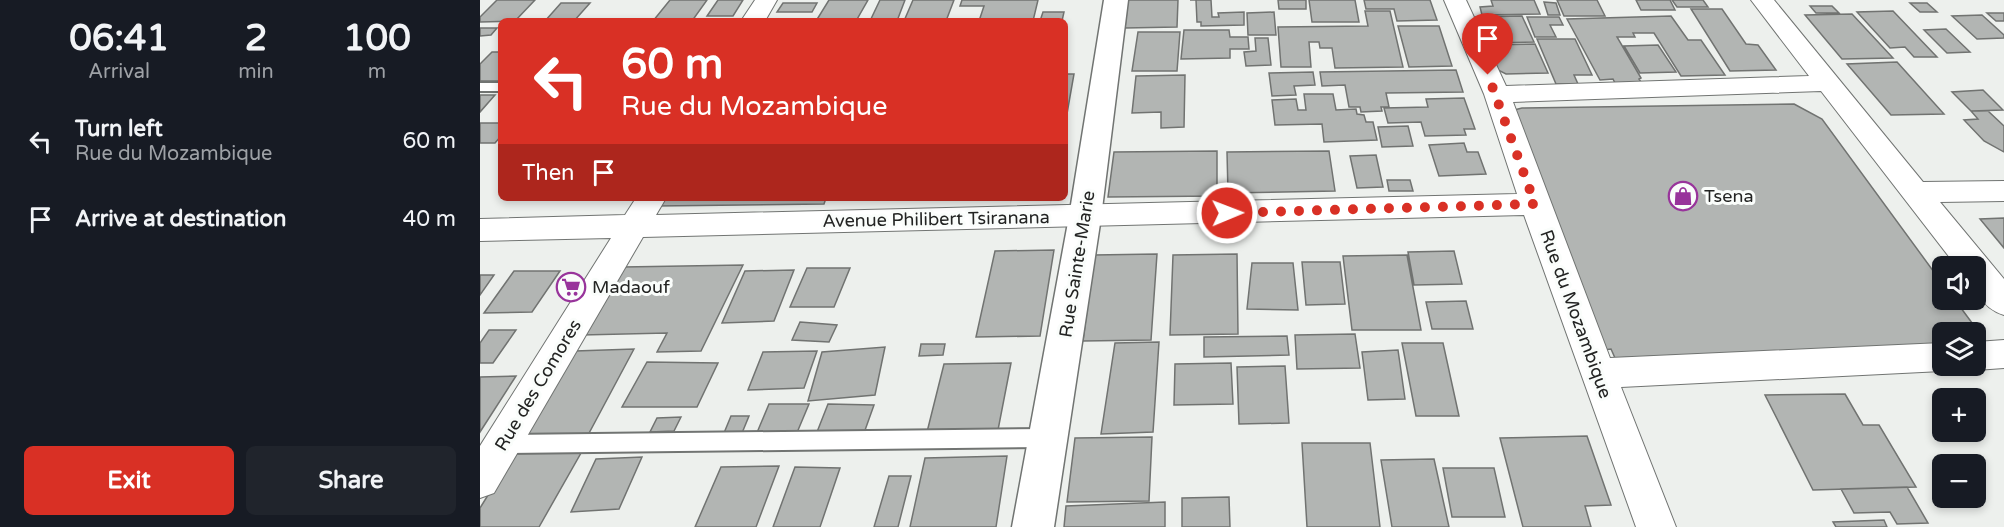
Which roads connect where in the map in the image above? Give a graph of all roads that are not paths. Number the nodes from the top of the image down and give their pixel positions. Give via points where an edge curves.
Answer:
1 (766, 0) edge
2 (1116, 0) edge
3 (1455, 0) edge
4 (1762, 0) edge
5 (755, 18) edge
6 (1827, 83) junction
7 (480, 87) edge
8 (498, 87) edge
9 (1497, 94) junction
10 (2004, 190) edge
11 (1914, 192) junction
12 (1535, 204) junction
13 (644, 211) edge
14 (1086, 216) junction
15 (480, 230) edge
16 (1966, 256) edge
17 (1986, 280) edge
18 (2004, 302) edge
19 (2004, 354) edge
20 (1986, 355) edge
21 (1932, 357) edge
22 (1598, 373) junction
23 (1048, 438) junction
24 (502, 444) junction
25 (480, 480) edge
26 (1034, 527) edge
27 (1656, 527) edge

1 - 5 street
2 - 14 main road, Rue Sainte-Marie
3 - 9 street, Rue du Mozambique
4 - 6 street
6 - 9 street
6 - 11 street
7 - 8 lane
9 - 12 street, Rue du Mozambique
10 - 11 street
11 - 16 street
12 - 14 street, Avenue Philibert Tsiranana
12 - 22 street, Rue du Mozambique
13 - 14 street, Avenue Philibert Tsiranana
13 - 15 street, Avenue Philibert Tsiranana
13 - 24 street, Rue des Comores
14 - 23 main road, Rue Sainte-Marie
17 - 18 street
19 - 20 street
21 - 22 street
22 - 27 street, Rue du Mozambique
23 - 24 lane
23 - 26 main road, Rue Sainte-Marie
24 - 25 street, Rue des Comores

